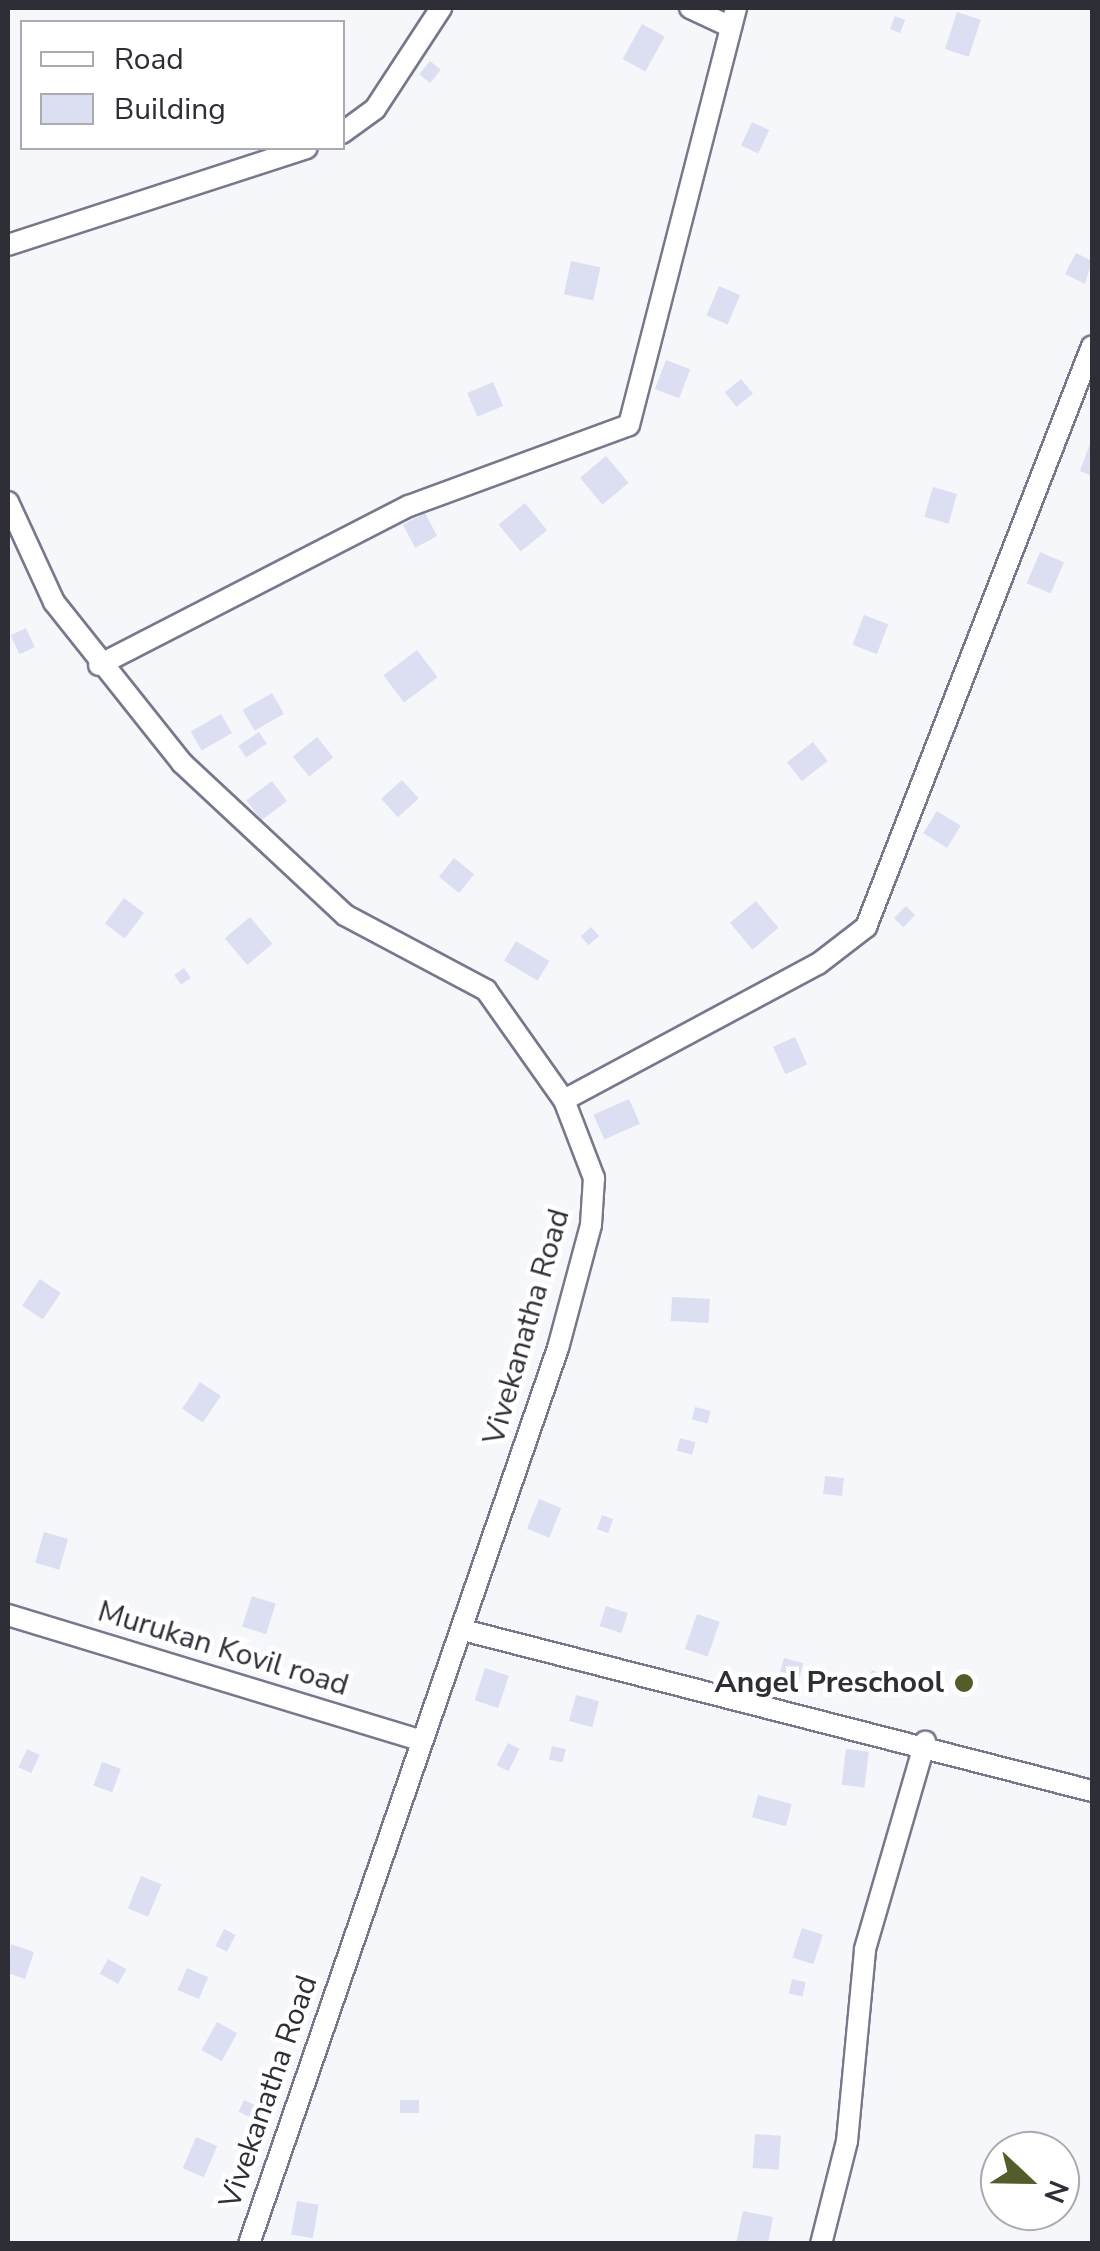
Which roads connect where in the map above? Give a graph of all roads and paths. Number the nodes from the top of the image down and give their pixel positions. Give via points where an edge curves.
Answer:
1 (441, 8) edge
2 (690, 8) edge
3 (734, 17) edge
4 (345, 131) edge
5 (301, 150) edge
6 (8, 245) edge
7 (1092, 346) edge
8 (8, 502) edge
9 (99, 665) junction
10 (564, 1100) junction
11 (8, 1615) edge
12 (463, 1630) junction
13 (420, 1740) junction
14 (925, 1742) junction
15 (1092, 1792) edge
16 (249, 2244) edge
17 (821, 2244) edge

1 - 4 street via 375,109
2 - 3 street
3 - 9 street via 629,425 409,506
5 - 6 street
7 - 10 street via 866,927 818,964
8 - 9 street, Vivekanatha Road via 54,602
9 - 10 street, Vivekanatha Road via 182,763 345,915 486,990
10 - 12 street, Vivekanatha Road via 594,1178 592,1225
11 - 13 street, Murukan Kovil road
12 - 13 street, Vivekanatha Road
12 - 14 street
13 - 16 street, Vivekanatha Road
14 - 15 street
14 - 17 street via 865,1948 847,2141

